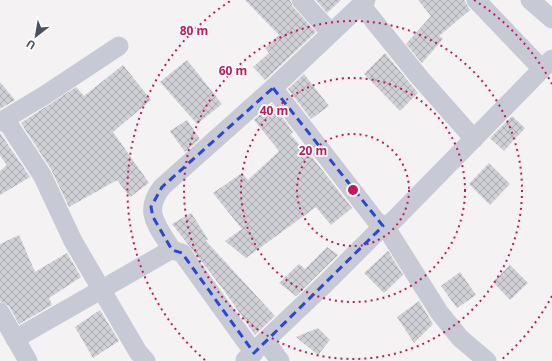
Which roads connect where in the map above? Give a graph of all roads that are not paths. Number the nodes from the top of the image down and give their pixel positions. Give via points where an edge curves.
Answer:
1 (301, 0) edge
2 (476, 0) edge
3 (530, 0) edge
4 (364, 2) edge
5 (552, 19) edge
6 (331, 33) junction
7 (119, 46) dead end
8 (547, 64) edge
9 (273, 88) junction
10 (3, 120) edge
11 (474, 139) junction
12 (384, 226) junction
13 (172, 250) junction
14 (101, 290) junction
15 (0, 312) edge
16 (15, 339) junction
17 (255, 352) edge
18 (28, 361) edge
19 (146, 361) edge
20 (280, 361) edge
21 (487, 361) edge

1 - 6 street
2 - 8 street
3 - 5 street
4 - 6 street
4 - 11 street via 420,78
6 - 9 street
7 - 10 street
8 - 11 street
9 - 12 street via 377,222
9 - 13 street via 155,196 152,206 154,217
10 - 14 street via 42,175 73,242
11 - 12 street via 393,221
12 - 17 street
12 - 21 street via 439,312 460,338
13 - 14 street
13 - 17 street via 182,253
14 - 16 street
14 - 19 street
15 - 16 street
16 - 18 street
17 - 20 street

